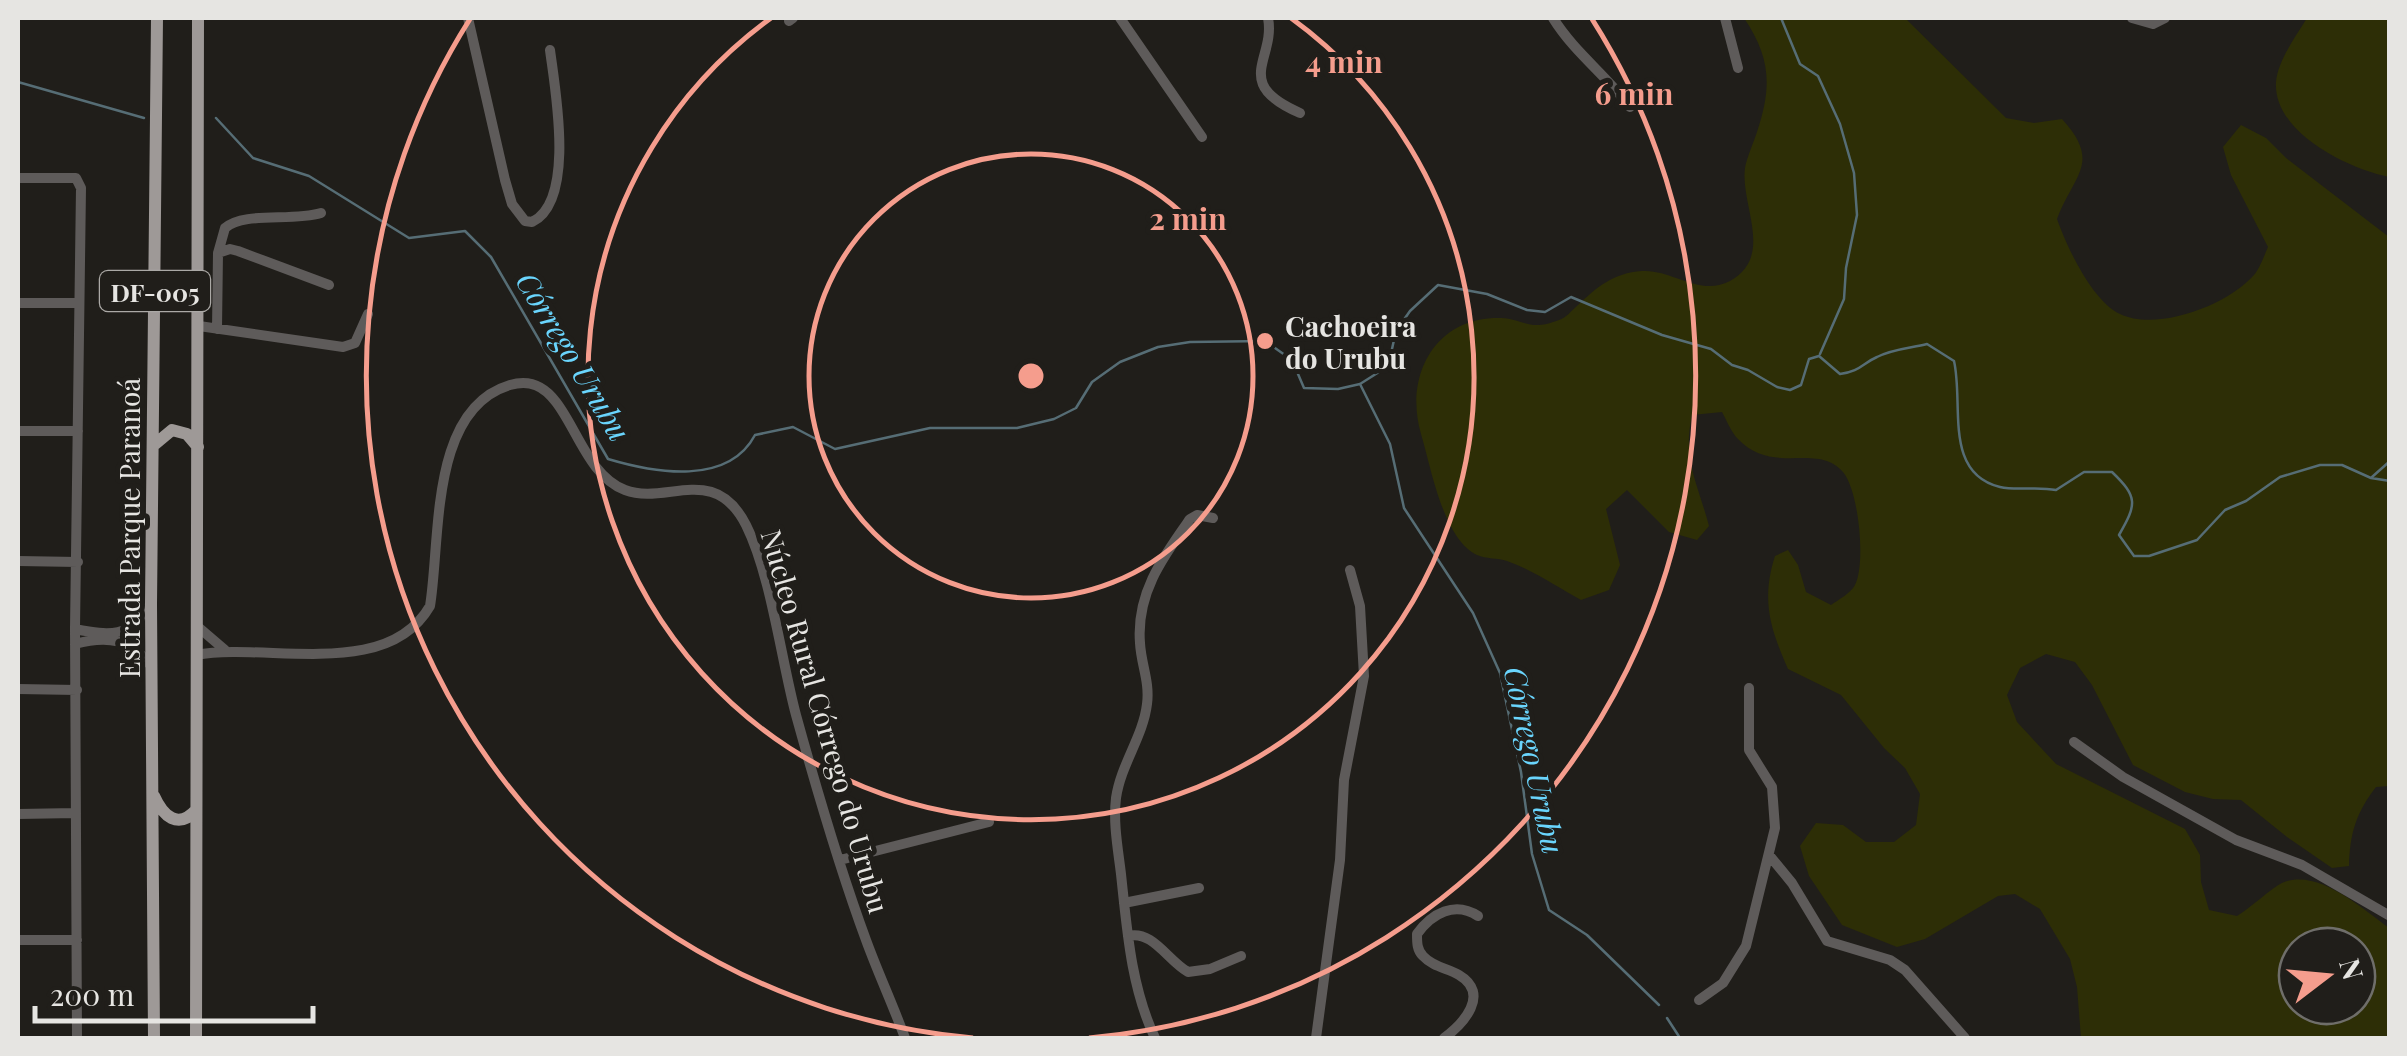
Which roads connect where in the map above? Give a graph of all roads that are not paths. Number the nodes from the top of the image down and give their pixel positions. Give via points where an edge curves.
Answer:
1 (157, 18) edge
2 (198, 18) edge
3 (468, 18) edge
4 (1120, 18) edge
5 (1268, 18) edge
6 (1552, 18) edge
7 (1725, 18) edge
8 (2132, 18) edge
9 (2165, 18) edge
10 (550, 50) dead end
11 (1738, 68) dead end
12 (1630, 107) dead end
13 (1300, 113) dead end
14 (1202, 137) dead end
15 (18, 178) edge
16 (321, 213) dead end
17 (218, 253) junction
18 (329, 285) dead end
19 (18, 303) edge
20 (79, 303) junction
21 (368, 314) dead end
22 (198, 326) junction
23 (217, 329) junction
24 (78, 431) junction
25 (18, 432) edge
26 (154, 445) junction
27 (198, 447) junction
28 (1213, 518) dead end
29 (18, 561) edge
30 (78, 562) junction
31 (1350, 570) dead end
32 (151, 604) junction
33 (196, 626) junction
34 (75, 628) junction
35 (75, 644) junction
36 (225, 650) junction
37 (196, 655) junction
38 (152, 666) junction
39 (1749, 688) dead end
40 (18, 689) edge
41 (77, 690) junction
42 (2074, 742) dead end
43 (153, 794) junction
44 (196, 810) junction
45 (18, 814) edge
46 (76, 814) junction
47 (989, 822) dead end
48 (1769, 855) junction
49 (840, 860) junction
50 (1200, 888) dead end
51 (1124, 904) junction
52 (1478, 916) dead end
53 (2390, 916) edge
54 (1128, 936) junction
55 (18, 940) edge
56 (77, 940) junction
57 (1240, 956) dead end
58 (1699, 1000) dead end
59 (77, 1038) edge
60 (154, 1038) edge
61 (196, 1038) edge
62 (905, 1038) edge
63 (1155, 1038) edge
64 (1316, 1038) edge
65 (1444, 1038) edge
66 (1964, 1038) edge

1 - 26 main road, Estrada Parque Paranoá / DF-005
2 - 22 main road, DF-005
3 - 10 street via 512,204 532,222 555,193 560,168
4 - 14 street
5 - 13 street via 1259,69 1264,84
6 - 12 street
7 - 11 street
8 - 9 street via 2153,24
15 - 20 street via 80,182
16 - 17 street via 240,219 225,228
17 - 18 street via 238,251
17 - 23 street
19 - 20 street
20 - 24 street
21 - 23 street via 355,343 343,347
22 - 23 street
22 - 27 main road, DF-005
24 - 25 street
24 - 30 street
26 - 27 main road via 172,430
26 - 32 main road, Estrada Parque Paranoá / DF-005
27 - 33 main road, DF-005
28 - 51 street via 1190,519 1153,573 1142,606 1146,712 1116,800
29 - 30 street
30 - 34 street
31 - 64 street via 1360,606 1364,676 1344,780
32 - 34 street via 125,631
32 - 38 main road, Estrada Parque Paranoá / DF-005
33 - 36 street
33 - 37 main road, DF-005
34 - 35 street
35 - 38 street via 120,640
35 - 41 street
36 - 37 street, Núcleo Rural Córrego do Urubu
36 - 49 street, Núcleo Rural Córrego do Urubu via 350,652 393,641 420,623 430,606 455,437 486,396 531,382 548,392 588,456 618,486 635,492 702,490 736,508 763,575 798,724
37 - 44 main road, DF-005
38 - 43 main road, Estrada Parque Paranoá / DF-005
39 - 48 street via 1749,750 1774,796
40 - 41 street
41 - 46 street
42 - 53 street via 2236,840 2302,865
43 - 44 main road via 172,820
43 - 60 main road, Estrada Parque Paranoá / DF-005
44 - 61 main road, DF-005
45 - 46 street
46 - 56 street
47 - 49 street
48 - 58 street via 1746,946 1722,983
48 - 66 street via 1827,942 1905,970
49 - 62 street, Núcleo Rural Córrego do Urubu
50 - 51 street
51 - 54 street
52 - 65 street via 1457,908 1442,912 1417,934 1421,955 1464,978 1474,996 1472,1009
54 - 57 street via 1150,938 1188,972
54 - 63 street via 1137,992
55 - 56 street
56 - 59 street

